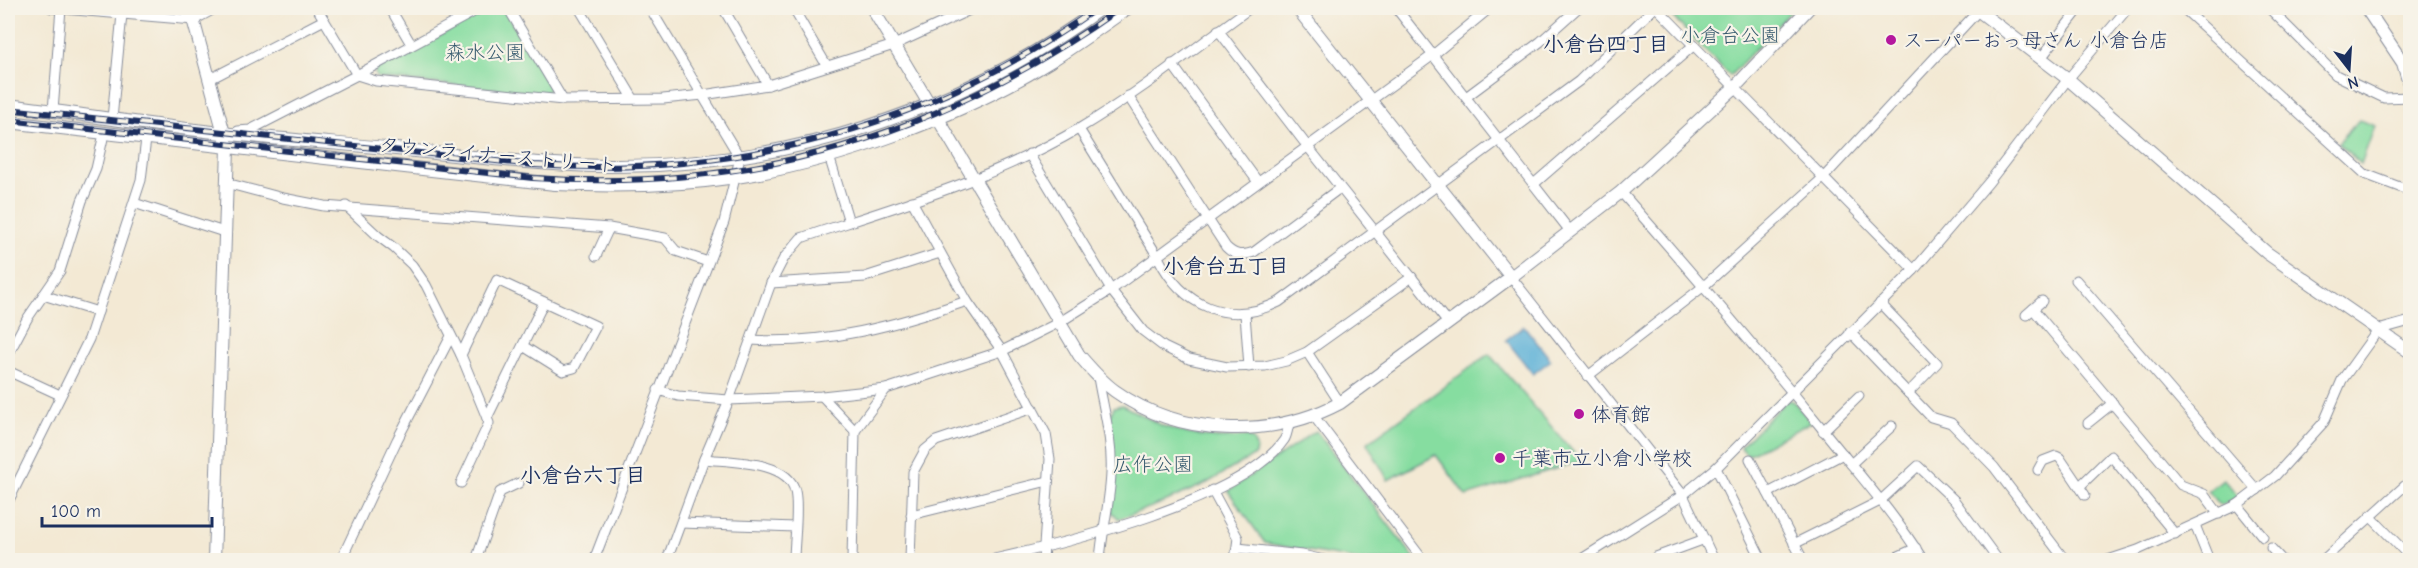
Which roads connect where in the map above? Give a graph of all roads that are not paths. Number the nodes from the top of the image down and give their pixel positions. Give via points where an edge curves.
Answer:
1 (51, 8) edge
2 (61, 8) edge
3 (216, 8) edge
4 (317, 8) edge
5 (390, 8) edge
6 (481, 8) edge
7 (508, 8) edge
8 (579, 8) edge
9 (650, 8) edge
10 (723, 8) edge
11 (793, 8) edge
12 (872, 8) edge
13 (951, 8) edge
14 (974, 8) edge
15 (1101, 8) edge
16 (1128, 8) edge
17 (1250, 8) edge
18 (1297, 8) edge
19 (1396, 8) edge
20 (1490, 8) edge
21 (1578, 8) edge
22 (1656, 8) edge
23 (1809, 8) edge
24 (2080, 8) edge
25 (2128, 8) edge
26 (2183, 8) edge
27 (2269, 8) edge
28 (2366, 8) edge
29 (79, 9) edge
30 (1977, 9) edge
31 (466, 11) edge
32 (122, 14) junction
33 (192, 14) edge
34 (957, 17) junction
35 (324, 20) junction
36 (1218, 30) junction
37 (411, 44) junction
38 (894, 45) junction
39 (1694, 45) junction
40 (1433, 55) junction
41 (2041, 58) junction
42 (2407, 62) edge
43 (1172, 64) junction
44 (827, 66) junction
45 (357, 75) junction
46 (210, 79) junction
47 (2068, 79) junction
48 (2410, 81) edge
49 (768, 85) junction
50 (1735, 87) junction
51 (703, 95) junction
52 (1128, 96) junction
53 (1466, 97) junction
54 (633, 98) junction
55 (2410, 98) edge
56 (563, 99) junction
57 (1370, 101) junction
58 (8, 104) edge
59 (929, 104) junction
60 (47, 110) junction
61 (937, 117) junction
62 (112, 119) junction
63 (8, 122) edge
64 (1079, 129) junction
65 (224, 133) junction
66 (104, 134) junction
67 (146, 139) junction
68 (1499, 141) junction
69 (1308, 147) junction
70 (228, 148) junction
71 (1029, 154) junction
72 (829, 156) junction
73 (740, 158) junction
74 (735, 177) junction
75 (1824, 177) junction
76 (972, 179) junction
77 (226, 183) junction
78 (1257, 183) junction
79 (1535, 183) junction
80 (1438, 186) junction
81 (1341, 188) junction
82 (2410, 191) edge
83 (1621, 192) junction
84 (912, 201) junction
85 (134, 203) junction
86 (346, 206) junction
87 (1209, 220) junction
88 (849, 222) junction
89 (609, 228) junction
90 (1376, 231) junction
91 (1570, 231) junction
92 (224, 232) junction
93 (940, 253) junction
94 (596, 256) dead end
95 (1158, 257) junction
96 (708, 262) junction
97 (1914, 270) junction
98 (1412, 277) junction
99 (1511, 277) junction
100 (2076, 280) dead end
101 (771, 283) junction
102 (1704, 286) junction
103 (1111, 290) junction
104 (43, 295) junction
105 (967, 301) junction
106 (2042, 301) dead end
107 (544, 302) junction
108 (1880, 303) junction
109 (98, 312) junction
110 (1245, 314) junction
111 (2410, 321) edge
112 (1060, 322) junction
113 (1448, 323) junction
114 (2378, 330) junction
115 (1850, 332) junction
116 (451, 336) junction
117 (751, 340) junction
118 (523, 346) junction
119 (1002, 351) junction
120 (1307, 352) junction
121 (2410, 352) edge
122 (8, 355) edge
123 (461, 355) junction
124 (1250, 367) junction
125 (8, 370) edge
126 (1588, 376) junction
127 (1098, 377) junction
128 (886, 389) junction
129 (658, 390) junction
130 (1792, 393) junction
131 (1908, 393) junction
132 (60, 395) junction
133 (822, 396) junction
134 (1859, 396) dead end
135 (729, 400) junction
136 (1340, 403) junction
137 (2113, 403) junction
138 (1033, 408) junction
139 (1313, 415) junction
140 (487, 418) junction
141 (1289, 423) junction
142 (2088, 423) dead end
143 (1892, 426) dead end
144 (1823, 430) junction
145 (855, 431) junction
146 (1843, 454) junction
147 (704, 459) junction
148 (1750, 459) dead end
149 (1851, 465) junction
150 (1716, 468) junction
151 (2038, 470) dead end
152 (1048, 481) junction
153 (2410, 482) edge
154 (461, 483) dead end
155 (519, 483) dead end
156 (1212, 490) junction
157 (2256, 490) junction
158 (1768, 493) junction
159 (1683, 495) junction
160 (1880, 501) junction
161 (8, 502) edge
162 (2237, 505) junction
163 (2219, 514) junction
164 (911, 515) junction
165 (2370, 516) junction
166 (681, 523) junction
167 (2195, 525) junction
168 (795, 527) junction
169 (1102, 532) junction
170 (2175, 534) junction
171 (2263, 537) dead end
172 (1705, 539) junction
173 (1794, 544) junction
174 (1044, 548) junction
175 (1238, 548) junction
176 (1916, 548) junction
177 (2271, 548) dead end
178 (2138, 550) junction
179 (2410, 557) edge
180 (1302, 558) edge
181 (1656, 558) dead end
182 (1587, 559) edge
183 (214, 561) edge
184 (341, 561) edge
185 (476, 561) edge
186 (594, 561) edge
187 (667, 561) edge
188 (794, 561) edge
189 (852, 561) edge
190 (910, 561) edge
191 (990, 561) edge
192 (1043, 561) edge
193 (1100, 561) edge
194 (1235, 561) edge
195 (1324, 561) edge
196 (1423, 561) edge
197 (1714, 561) edge
198 (1762, 561) edge
199 (1803, 561) edge
200 (1890, 561) edge
201 (1923, 561) edge
202 (1998, 561) edge
203 (2065, 561) edge
204 (2108, 561) edge
205 (2142, 561) edge
206 (2209, 561) edge
207 (2282, 561) edge
208 (2323, 561) edge

1 - 2 street
2 - 29 street
2 - 60 street
3 - 33 street
4 - 35 street
5 - 37 street
6 - 31 street
7 - 56 street
8 - 54 street
9 - 51 street
10 - 49 street
11 - 44 street
12 - 38 street
13 - 34 street
14 - 34 street
15 - 59 street, タウンライナーストリート via 997,73
16 - 61 street, タウンライナーストリート via 1048,63
17 - 36 street
18 - 57 street
19 - 40 street
20 - 40 street
21 - 53 street
22 - 39 street
22 - 68 street via 1579,81
23 - 50 street
24 - 41 street
25 - 47 street
26 - 82 street via 2365,174
27 - 55 street via 2336,75 2384,98
28 - 42 street
29 - 32 street
30 - 41 street
30 - 75 street
31 - 37 street
32 - 33 street
32 - 62 street
33 - 46 street
34 - 38 street
35 - 45 street
35 - 46 street
36 - 43 street
36 - 69 street
37 - 45 street
38 - 44 street
38 - 59 street
39 - 50 street
39 - 79 street
40 - 53 street
40 - 57 street
41 - 47 street
42 - 48 street
43 - 52 street
43 - 78 street
44 - 49 street
45 - 56 street via 376,81
45 - 65 street via 250,130
46 - 65 street
47 - 97 street via 1989,182
47 - 114 street via 2267,253
49 - 51 street
50 - 75 street
50 - 83 street
51 - 54 street
51 - 73 street
52 - 64 street
52 - 87 street
53 - 68 street
54 - 56 street
57 - 69 street
57 - 80 street
58 - 60 street, タウンライナーストリート
59 - 61 street
59 - 73 street, タウンライナーストリート via 808,144
60 - 62 street, タウンライナーストリート
61 - 72 street, タウンライナーストリート
61 - 76 street
62 - 65 street, タウンライナーストリート
63 - 66 street, タウンライナーストリート
64 - 71 street
64 - 95 street
65 - 70 street
65 - 73 street, タウンライナーストリート via 556,164 659,166
66 - 67 street, タウンライナーストリート
66 - 104 street via 96,169 60,271
67 - 70 street, タウンライナーストリート
67 - 85 street
68 - 79 street
68 - 80 street
69 - 78 street
69 - 81 street
70 - 74 street, タウンライナーストリート via 555,184 609,187
70 - 77 street
71 - 76 street
71 - 103 street
72 - 74 street, タウンライナーストリート
72 - 88 street
73 - 74 street
74 - 96 street via 724,222
75 - 97 street
75 - 102 street
76 - 84 street
76 - 112 street
77 - 86 street via 324,206
77 - 92 street
78 - 87 street
79 - 91 street
80 - 90 street
80 - 99 street
81 - 87 street via 1244,256 1233,254 1226,247
81 - 90 street
83 - 91 street
83 - 102 street
84 - 88 street
84 - 93 street
85 - 92 street
85 - 109 street
86 - 89 street
86 - 116 street via 412,265 431,292
87 - 95 street
88 - 101 street via 801,238 784,258
89 - 94 street
89 - 96 street via 665,238 676,251
90 - 98 street
90 - 110 street via 1279,302
91 - 99 street
92 - 183 street
93 - 101 street via 865,277
93 - 105 street
95 - 103 street
95 - 110 street via 1168,277 1185,295 1223,312
96 - 129 street
97 - 108 street
98 - 113 street
98 - 120 street
99 - 113 street
99 - 126 street
100 - 157 street
101 - 117 street
102 - 126 street
102 - 130 street
103 - 112 street
103 - 124 street via 1143,331 1164,346 1203,363
104 - 109 street
104 - 122 street
105 - 117 street via 913,320 836,336 799,341
105 - 119 street
106 - 137 street via 2030,312
107 - 118 street
107 - 118 street via 596,326 574,368 568,370 563,371
107 - 123 street via 497,280
108 - 115 street
108 - 131 street via 1937,363
109 - 132 street via 89,339
110 - 124 street
111 - 114 street
112 - 119 street
112 - 127 street via 1079,355
113 - 136 street
114 - 121 street
114 - 157 street via 2342,380 2324,422 2291,460
115 - 130 street
115 - 131 street
116 - 123 street
116 - 184 street
117 - 135 street
118 - 140 street
119 - 128 street
119 - 138 street
120 - 124 street via 1286,361
120 - 136 street
123 - 140 street
125 - 132 street
126 - 159 street
127 - 141 street via 1116,392 1149,409 1189,422 1232,428
127 - 169 street via 1111,474
128 - 133 street
128 - 145 street
129 - 135 street via 678,396
129 - 186 street
130 - 144 street
130 - 150 street
131 - 203 street via 1931,417 1951,423 1994,466
132 - 161 street
133 - 135 street
133 - 145 street
134 - 144 street
135 - 147 street
136 - 139 street
137 - 142 street
137 - 163 street via 2181,485 2204,494
138 - 152 street via 1046,434
138 - 164 street via 936,441 925,450 913,472
139 - 141 street
139 - 196 street
140 - 154 street via 489,423
141 - 156 street via 1286,439 1270,455 1243,475
143 - 149 street
144 - 146 street
145 - 189 street
146 - 149 street
146 - 158 street
147 - 166 street
147 - 168 street via 758,465 781,472 795,491
148 - 158 street
149 - 160 street
150 - 159 street
150 - 198 street
151 - 170 street via 2043,461 2056,456 2082,491 2111,456
152 - 164 street
152 - 174 street
153 - 165 street
155 - 185 street via 500,492
156 - 169 street
156 - 175 street via 1238,538
157 - 162 street
158 - 173 street
159 - 172 street
159 - 182 street
160 - 173 street
160 - 176 street
160 - 202 street via 1918,466 1954,500
162 - 163 street
162 - 171 street
163 - 167 street
164 - 190 street
165 - 179 street
165 - 208 street
166 - 168 street
166 - 187 street
167 - 170 street
167 - 206 street
168 - 188 street
169 - 174 street
169 - 193 street
170 - 178 street
172 - 181 street
172 - 197 street
173 - 199 street
174 - 191 street
174 - 192 street
175 - 180 street
175 - 194 street
176 - 200 street
176 - 201 street
177 - 207 street
178 - 204 street
178 - 205 street
180 - 195 street

